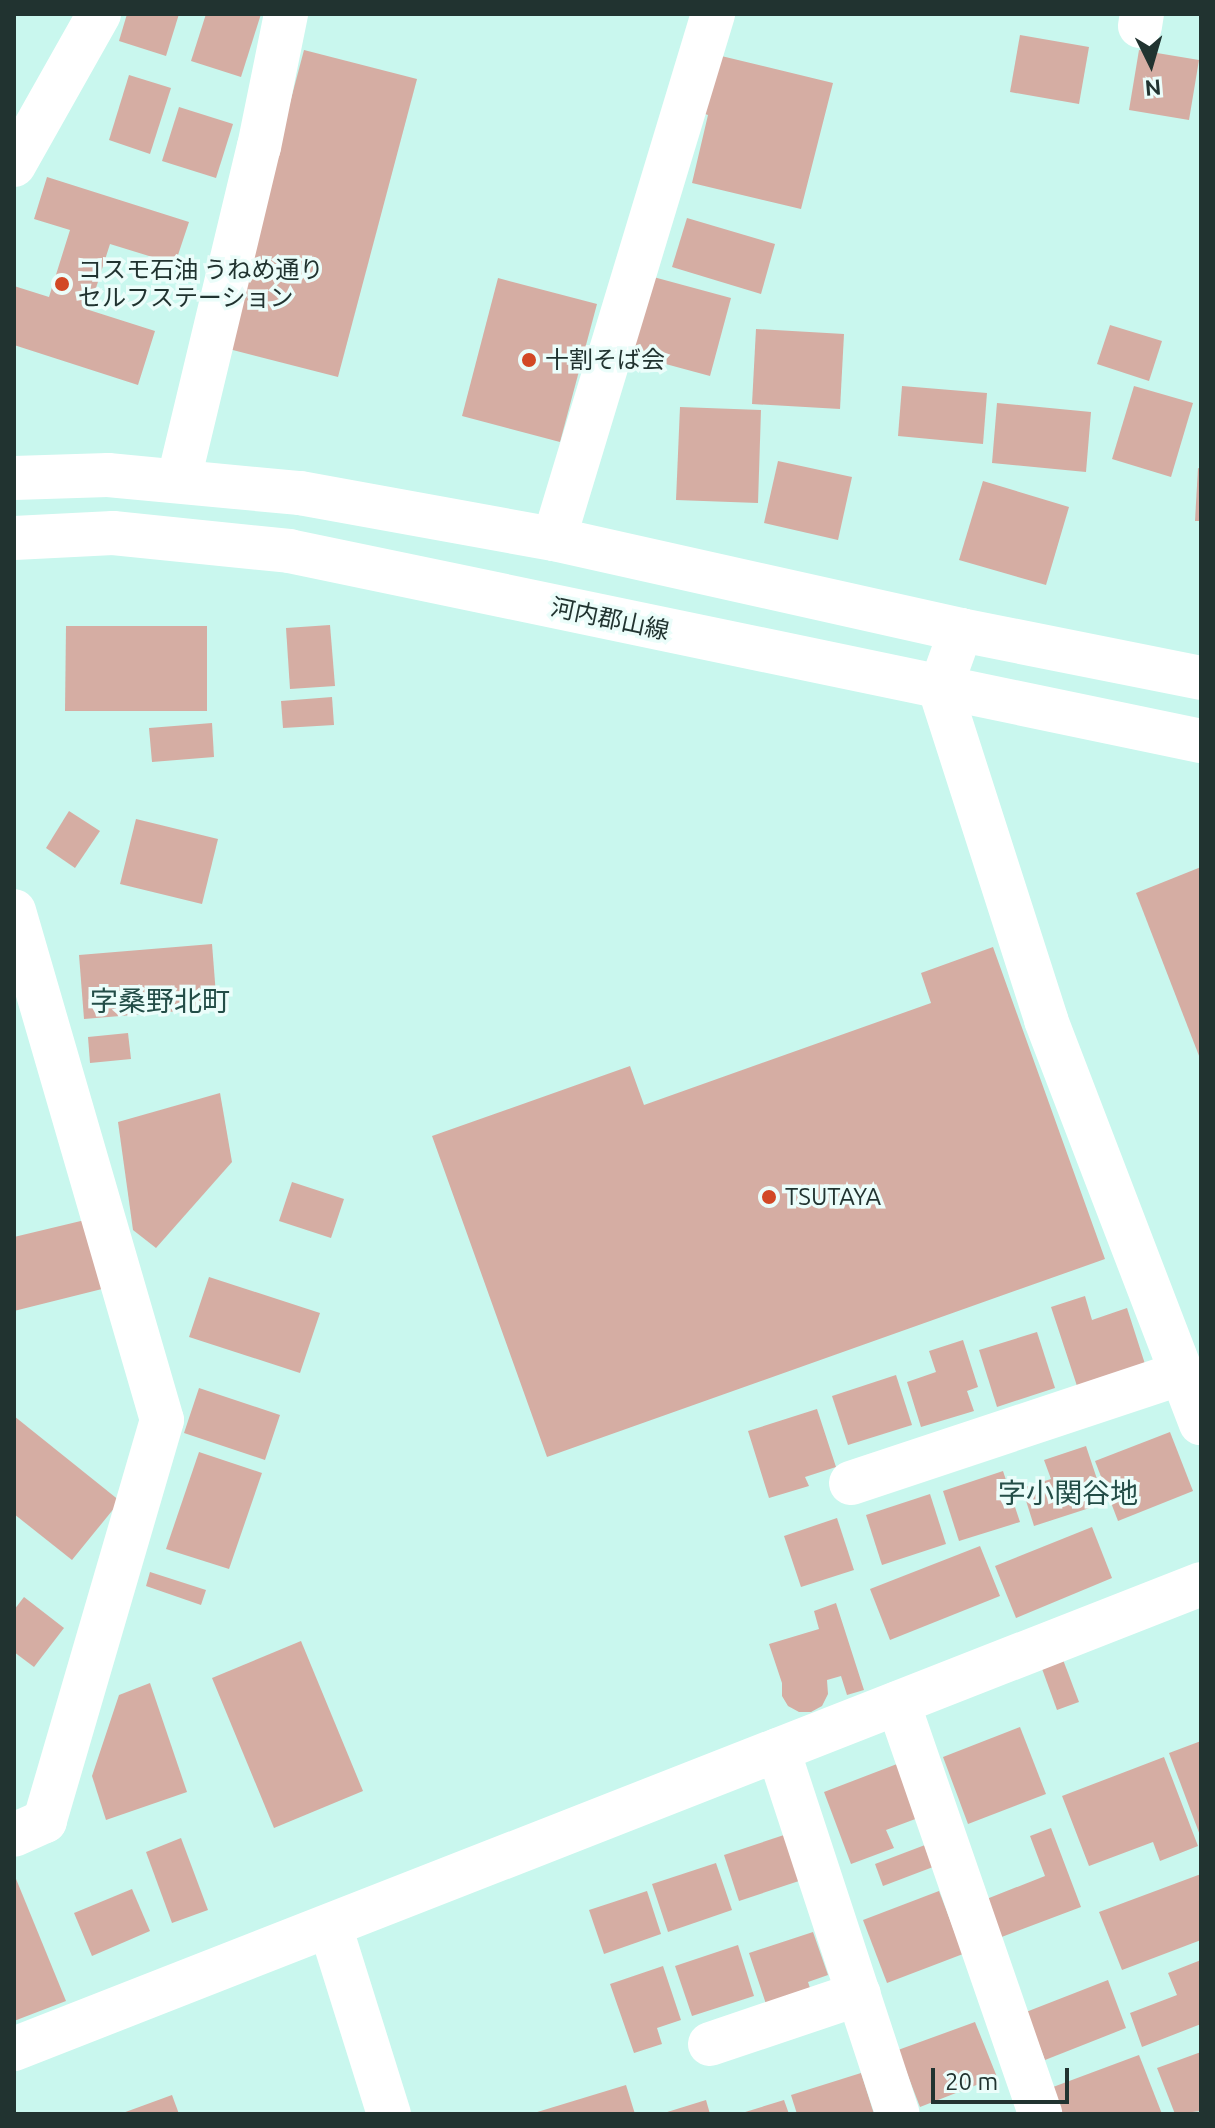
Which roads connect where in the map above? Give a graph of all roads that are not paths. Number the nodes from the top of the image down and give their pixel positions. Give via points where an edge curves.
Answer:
1 (99, 14) edge
2 (286, 14) edge
3 (713, 14) edge
4 (14, 165) edge
5 (14, 478) edge
6 (179, 479) junction
7 (14, 538) edge
8 (554, 539) junction
9 (961, 630) junction
10 (1201, 678) edge
11 (940, 689) junction
12 (1201, 741) edge
13 (14, 911) edge
14 (1182, 1373) junction
15 (1201, 1423) edge
16 (851, 1483) dead end
17 (1201, 1584) edge
18 (898, 1703) junction
19 (778, 1750) junction
20 (14, 1835) edge
21 (330, 1926) junction
22 (859, 1994) junction
23 (710, 2044) dead end
24 (14, 2049) edge
25 (389, 2114) edge
26 (898, 2114) edge
27 (1040, 2114) edge

1 - 4 street
2 - 6 street
3 - 8 street
5 - 6 street
6 - 8 street via 300,493
7 - 11 street, 河内郡山線 via 113,533 289,551
8 - 9 street
9 - 10 street
9 - 11 street
11 - 12 street, 河内郡山線
11 - 14 street via 1046,1020
13 - 20 street via 162,1420 45,1821
14 - 15 street
14 - 16 street
17 - 18 street
18 - 19 street
18 - 27 street
19 - 21 street
19 - 22 street
21 - 24 street
21 - 25 street
22 - 23 street
22 - 26 street

